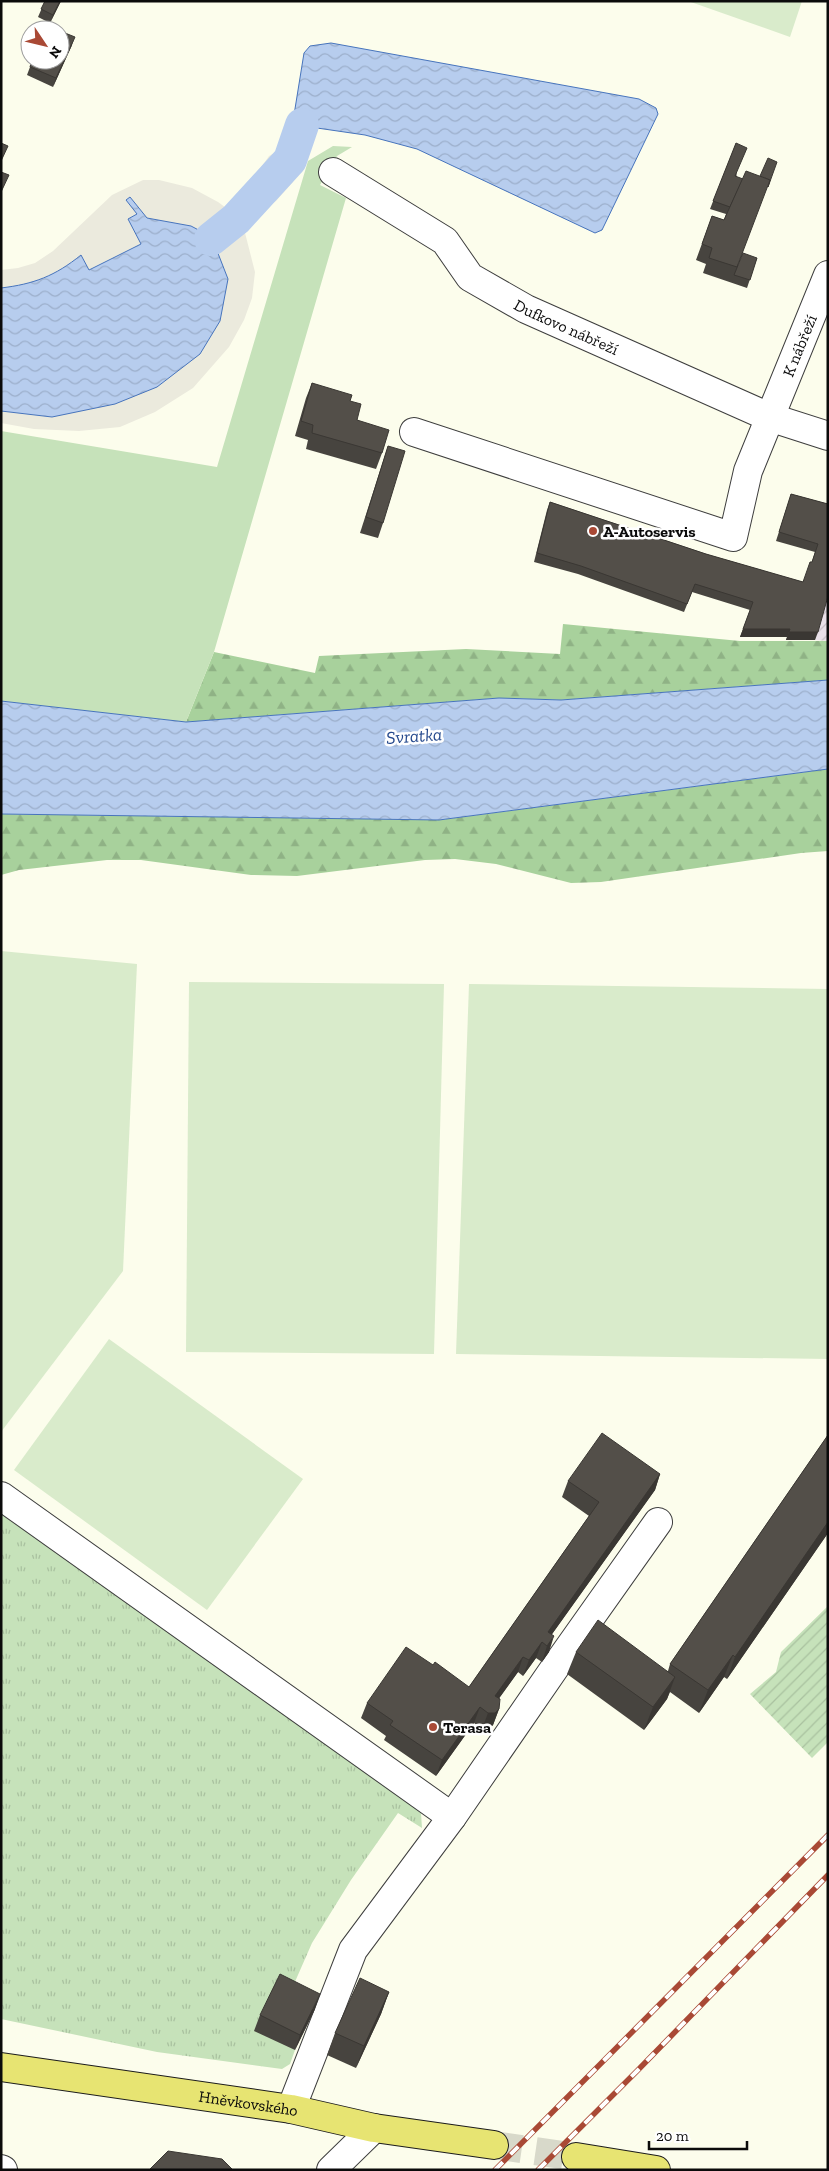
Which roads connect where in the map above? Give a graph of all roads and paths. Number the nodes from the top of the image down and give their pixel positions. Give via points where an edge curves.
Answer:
1 (334, 172) dead end
2 (828, 275) edge
3 (769, 417) junction
4 (414, 432) dead end
5 (828, 436) edge
6 (1, 1496) edge
7 (658, 1522) dead end
8 (452, 1817) junction
9 (1, 2068) edge
10 (291, 2110) junction
11 (374, 2128) junction
12 (494, 2145) tunnel mouth
13 (576, 2157) tunnel mouth
14 (331, 2170) edge
15 (656, 2170) edge

1 - 3 street, Dufkovo nábřeží via 445,241 470,277 518,304
2 - 3 street, K nábřeží
3 - 4 street, K nábřeží via 748,471 733,537
3 - 5 street, Dufkovo nábřeží
6 - 8 street
7 - 8 street
8 - 10 street via 352,1950
9 - 10 main road, Hněvkovského
10 - 11 main road, Hněvkovského
11 - 12 main road, Hněvkovského
11 - 14 street
13 - 15 main road

